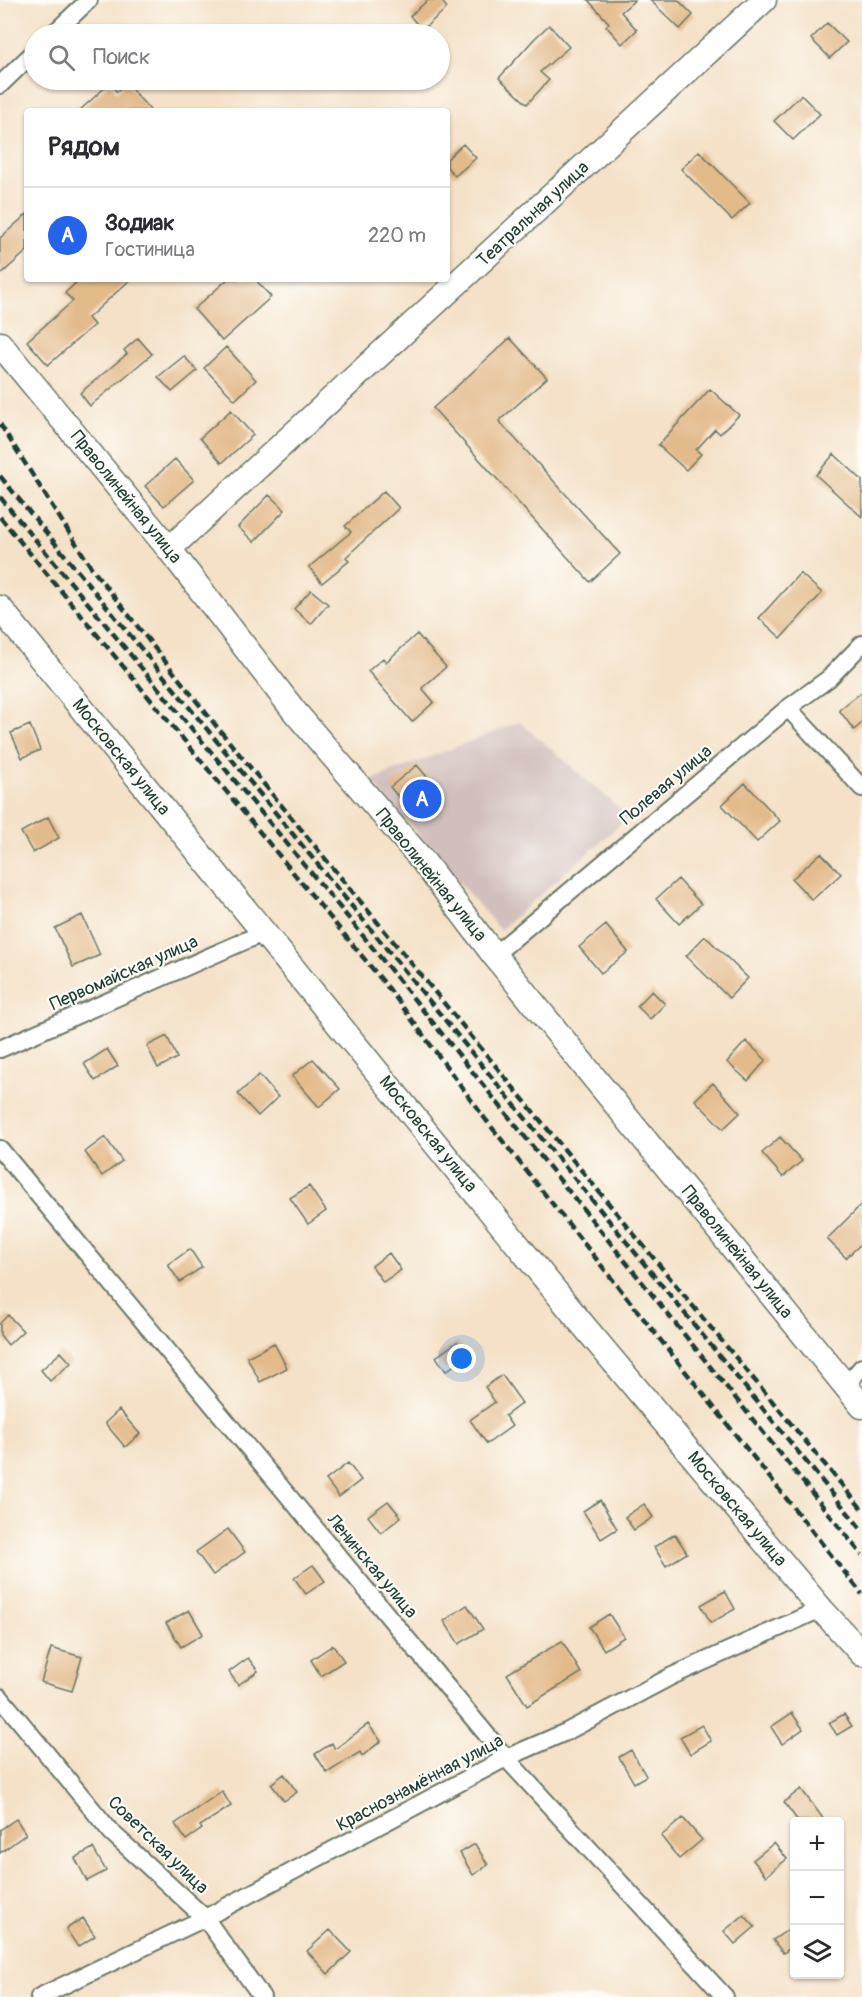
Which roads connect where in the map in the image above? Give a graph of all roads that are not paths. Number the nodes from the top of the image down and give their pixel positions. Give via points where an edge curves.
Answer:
1 (89, 0) edge
2 (764, 0) edge
3 (64, 24) edge
4 (24, 62) edge
5 (0, 85) edge
6 (0, 344) edge
7 (170, 549) junction
8 (0, 608) edge
9 (862, 644) edge
10 (788, 708) junction
11 (862, 788) edge
12 (265, 932) junction
13 (494, 955) junction
14 (0, 1050) edge
15 (0, 1149) edge
16 (862, 1367) edge
17 (845, 1386) junction
18 (862, 1406) edge
19 (822, 1609) junction
20 (862, 1654) edge
21 (0, 1697) edge
22 (506, 1758) junction
23 (205, 1918) junction
24 (39, 1997) edge
25 (262, 1997) edge
26 (725, 1997) edge

1 - 3 street
2 - 7 main road, Театральная улица
4 - 5 street
6 - 7 main road, Праволинейная улица
7 - 13 main road, Праволинейная улица via 295,712 423,861
8 - 12 main road, Московская улица
9 - 10 street, Полевая улица via 828,679
10 - 11 street
10 - 13 street, Полевая улица
12 - 14 street, Первомайская улица
12 - 19 main road, Московская улица via 585,1329
13 - 17 main road, Праволинейная улица
15 - 22 street, Ленинская улица
16 - 17 street
17 - 18 main road, Праволинейная улица
19 - 20 main road, Московская улица
19 - 22 street, Краснознамённая улица via 672,1676
21 - 23 street, Советская улица via 111,1832
22 - 23 street, Краснознамённая улица
22 - 26 street, Ленинская улица
23 - 24 street, Краснознамённая улица
23 - 25 street, Советская улица

